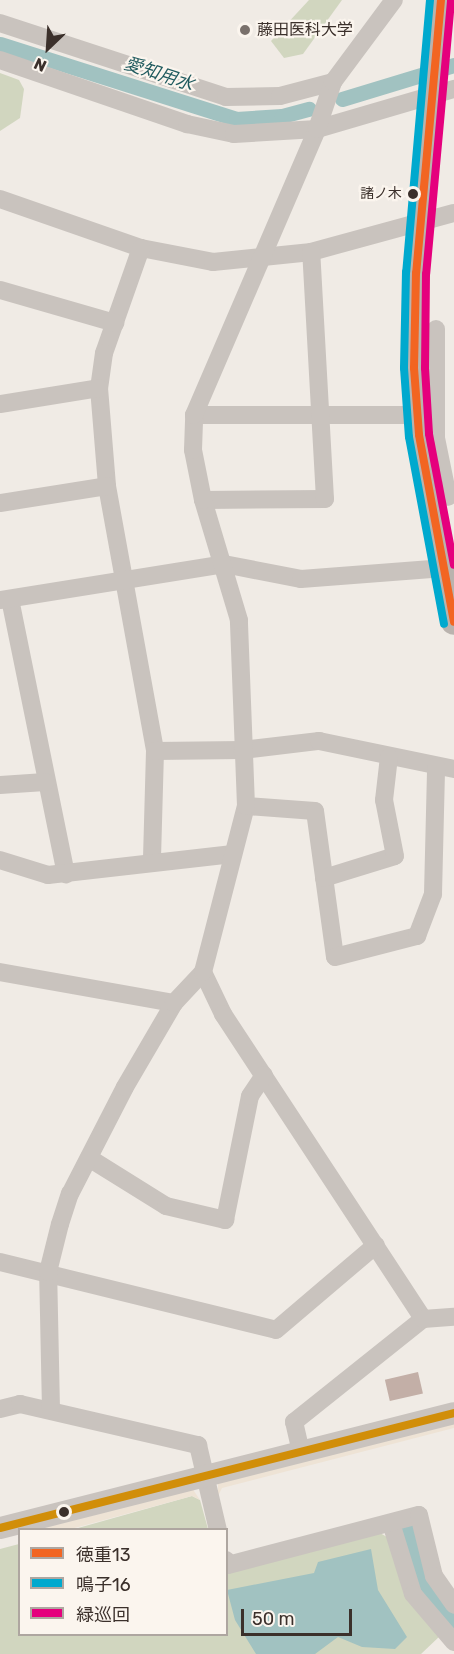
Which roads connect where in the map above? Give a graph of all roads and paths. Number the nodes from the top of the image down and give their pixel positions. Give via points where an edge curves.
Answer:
1 (394, 0) edge
2 (441, 0) edge
3 (0, 23) edge
4 (0, 60) edge
5 (333, 82) junction
6 (439, 92) edge
7 (317, 129) junction
8 (0, 199) edge
9 (454, 213) edge
10 (421, 224) junction
11 (141, 248) junction
12 (311, 252) junction
13 (258, 260) junction
14 (0, 290) edge
15 (115, 322) junction
16 (436, 329) dead end
17 (99, 388) junction
18 (0, 404) edge
19 (194, 415) junction
20 (417, 415) junction
21 (318, 417) junction
22 (107, 486) junction
23 (444, 497) edge
24 (203, 500) junction
25 (0, 503) edge
26 (224, 564) junction
27 (445, 568) junction
28 (126, 580) junction
29 (5, 600) edge
30 (454, 622) edge
31 (242, 750) junction
32 (155, 751) junction
33 (389, 757) junction
34 (445, 768) edge
35 (45, 782) junction
36 (0, 785) edge
37 (246, 806) junction
38 (233, 854) junction
39 (0, 860) edge
40 (152, 861) junction
41 (66, 874) junction
42 (324, 878) junction
43 (0, 972) edge
44 (203, 972) junction
45 (174, 1003) junction
46 (264, 1075) junction
47 (89, 1158) junction
48 (376, 1245) junction
49 (0, 1262) edge
50 (48, 1272) junction
51 (454, 1317) edge
52 (423, 1318) junction
53 (0, 1409) edge
54 (51, 1410) junction
55 (454, 1413) edge
56 (301, 1452) junction
57 (204, 1476) junction
58 (391, 1524) junction
59 (0, 1528) edge
60 (217, 1528) edge
61 (228, 1565) edge
62 (454, 1605) edge
63 (454, 1642) edge

1 - 5 street
2 - 6 main road via 436,54
3 - 5 street via 226,97 280,96
4 - 7 street via 212,131 258,135
5 - 7 street
6 - 7 street
6 - 10 main road
7 - 13 street
8 - 11 street
9 - 10 street
10 - 12 street
10 - 20 main road via 414,338
11 - 13 street via 213,262
11 - 15 street
12 - 13 street
12 - 21 street
13 - 19 street
14 - 15 street
15 - 17 street
16 - 23 street via 436,438
17 - 18 street
17 - 22 street
19 - 21 street
19 - 24 street via 194,450
20 - 21 street
20 - 23 main road
21 - 24 street via 325,499
22 - 25 street
22 - 28 street
23 - 27 main road
24 - 26 street
26 - 27 street via 302,579
26 - 28 street
26 - 31 street via 239,620
27 - 30 main road
28 - 29 street
28 - 32 street
29 - 35 street
31 - 32 street
31 - 33 street via 319,741
31 - 37 street
32 - 40 street
33 - 34 street
33 - 42 street via 384,800 395,856
34 - 42 street via 433,894 417,936 334,957
35 - 36 street
35 - 41 street
37 - 38 street
37 - 42 street via 315,811
38 - 40 street
38 - 44 street
39 - 41 street via 30,872
40 - 41 street
43 - 45 street
44 - 45 street
44 - 46 street via 223,1014
45 - 47 street
46 - 47 street via 250,1096 225,1220 166,1206
46 - 48 street
47 - 50 street via 70,1194
48 - 50 street via 276,1330
48 - 52 street
49 - 50 street
50 - 54 street
51 - 52 street
52 - 56 street via 294,1422
53 - 54 street via 20,1404
54 - 57 street via 198,1445
55 - 56 street
56 - 57 street
57 - 59 street
57 - 60 street
58 - 61 street
58 - 62 street via 419,1515 434,1576
58 - 63 street via 413,1594

